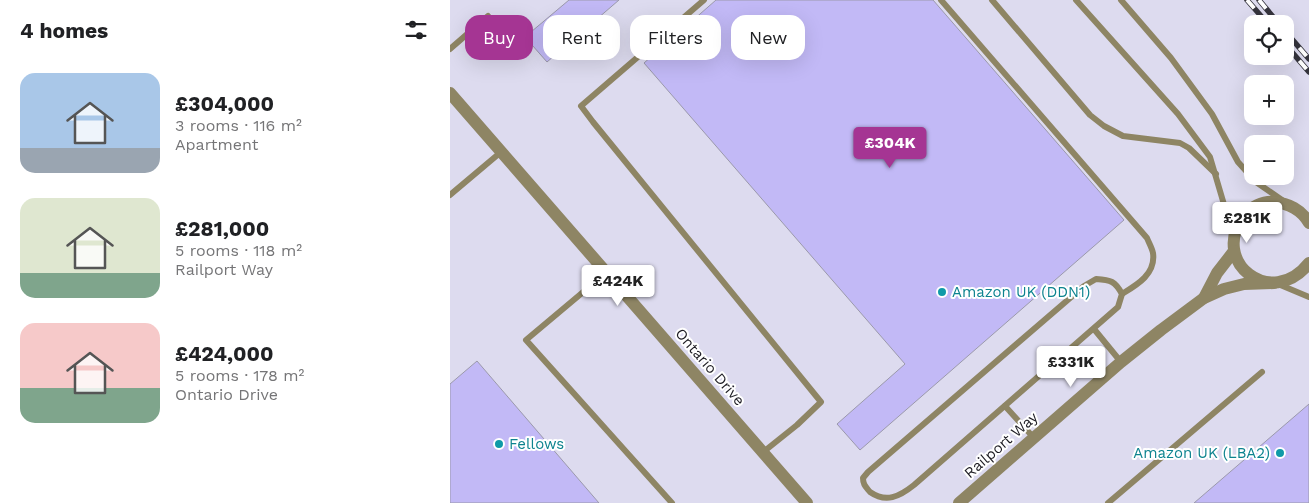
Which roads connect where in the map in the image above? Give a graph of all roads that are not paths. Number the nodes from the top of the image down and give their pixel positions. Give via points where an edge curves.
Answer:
1 (704, 0) edge
2 (941, 0) edge
3 (992, 0) edge
4 (1076, 0) edge
5 (1122, 0) edge
6 (465, 36) edge
7 (450, 49) edge
8 (450, 93) edge
9 (502, 152) junction
10 (1216, 174) junction
11 (450, 195) edge
12 (1286, 204) junction
13 (1309, 223) edge
14 (1234, 237) junction
15 (1234, 251) junction
16 (1309, 263) edge
17 (606, 272) junction
18 (1274, 283) junction
19 (1122, 294) junction
20 (1309, 297) edge
21 (1204, 298) junction
22 (1094, 329) junction
23 (1121, 362) junction
24 (1262, 372) dead end
25 (1005, 406) junction
26 (1034, 438) junction
27 (762, 453) junction
28 (672, 503) edge
29 (807, 503) edge
30 (959, 503) edge
31 (1108, 503) edge

1 - 27 lane via 581,106 821,402
2 - 19 lane via 1147,238 1153,252 1148,275
3 - 10 lane via 1090,115 1104,126 1123,136 1180,143
4 - 10 lane via 1178,114 1210,157
5 - 12 lane via 1172,58 1212,114 1238,162 1256,182
6 - 7 lane
8 - 9 street, Ontario Drive
9 - 11 lane
9 - 17 street, Ontario Drive
10 - 14 lane
12 - 13 street via 1298,209
12 - 14 street via 1272,202 1252,208 1238,223
14 - 15 street
15 - 18 street via 1248,274
15 - 21 street
16 - 18 street via 1294,278
17 - 27 street, Ontario Drive
17 - 28 lane via 526,340
18 - 20 lane
18 - 21 street via 1244,284
19 - 22 lane via 1118,307
19 - 25 lane via 1116,284 1107,280 1096,279 1084,286 868,472 863,484 877,499 888,502 896,499
21 - 23 street, Railport Way
22 - 23 lane
22 - 25 lane
23 - 26 street, Railport Way
24 - 31 lane
25 - 26 lane
26 - 30 street, Railport Way
27 - 29 street, Ontario Drive

